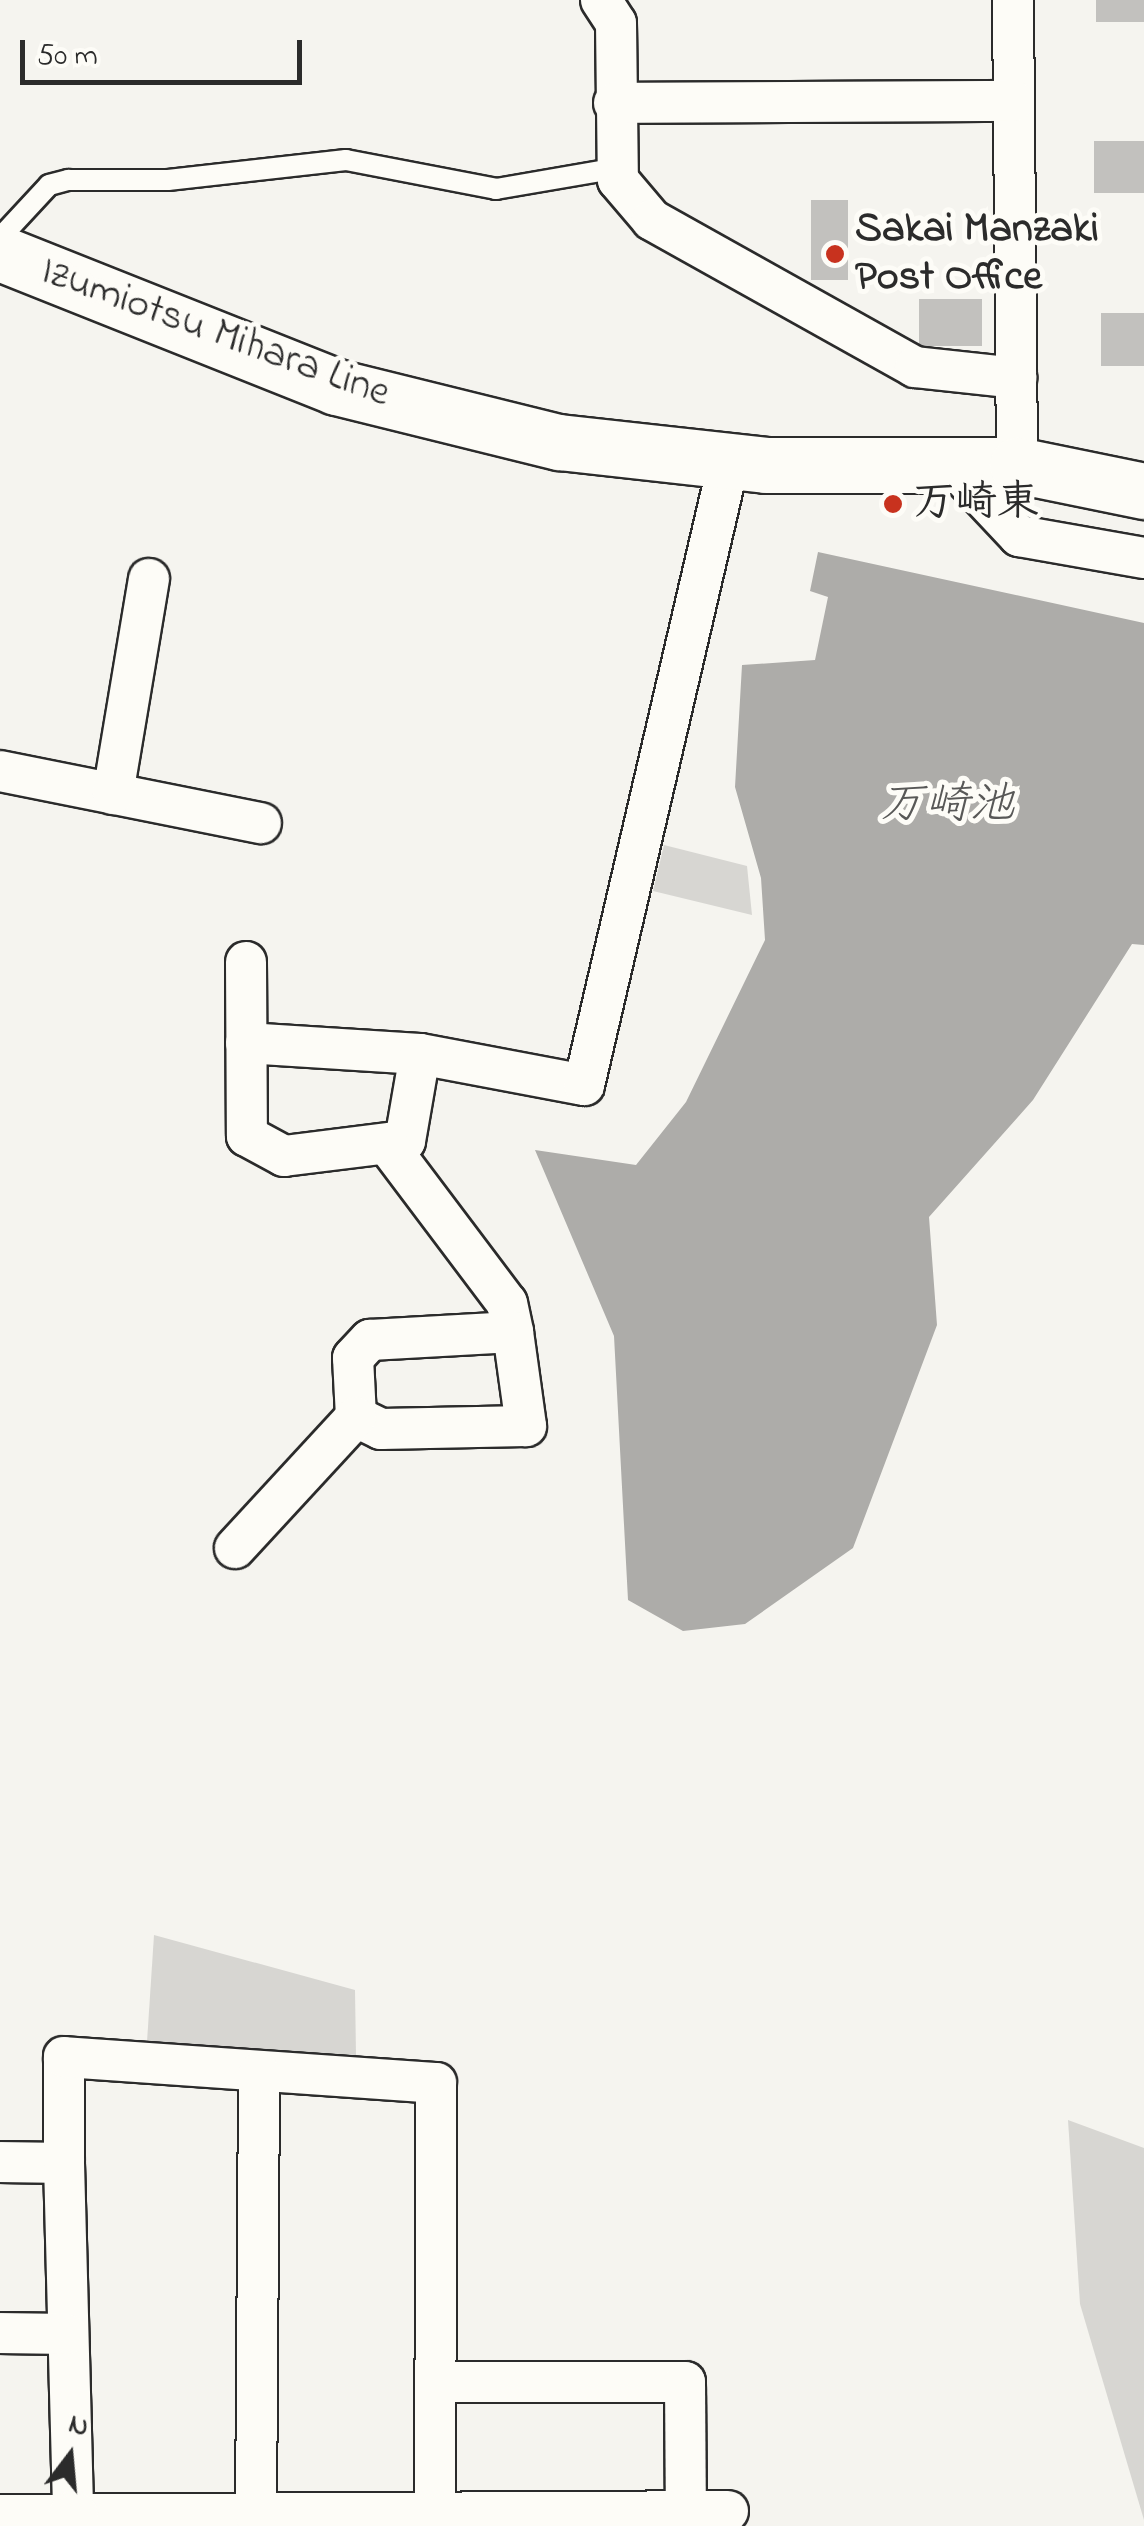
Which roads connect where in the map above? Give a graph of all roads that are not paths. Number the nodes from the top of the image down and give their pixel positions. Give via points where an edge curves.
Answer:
1 (601, 0) edge
2 (1013, 0) edge
3 (1014, 101) junction
4 (614, 103) junction
5 (617, 168) junction
6 (0, 238) edge
7 (0, 253) edge
8 (1016, 378) junction
9 (728, 461) junction
10 (1017, 465) junction
11 (957, 470) junction
12 (1144, 490) edge
13 (1144, 558) edge
14 (149, 579) dead end
15 (0, 771) edge
16 (112, 794) junction
17 (261, 823) dead end
18 (246, 962) dead end
19 (246, 1044) junction
20 (420, 1054) junction
21 (390, 1148) junction
22 (513, 1332) junction
23 (356, 1417) junction
24 (235, 1548) dead end
25 (259, 2072) junction
26 (0, 2162) edge
27 (64, 2163) junction
28 (0, 2333) edge
29 (68, 2334) junction
30 (435, 2382) junction
31 (728, 2511) dead end
32 (686, 2512) junction
33 (435, 2514) junction
34 (0, 2515) edge
35 (256, 2515) junction
36 (73, 2521) edge

1 - 4 street via 616,23
2 - 3 street
3 - 4 street
3 - 8 street
4 - 5 street
5 - 6 lane via 496,189 346,160 68,180 49,185
5 - 8 street via 652,220 916,367
7 - 9 main road, Izumiotsu Mihara Line via 336,387 559,442
8 - 10 street
9 - 11 main road, Izumiotsu Mihara Line
9 - 20 street via 584,1085
10 - 11 main road, Izumiotsu Mihara Line
10 - 12 main road, Izumiotsu Mihara Line
11 - 13 street via 1019,536
14 - 16 street
15 - 16 street
16 - 17 street
18 - 19 street
19 - 20 street
19 - 21 street via 247,1136 284,1156
20 - 21 street via 405,1141
21 - 22 street via 507,1302
22 - 23 street via 370,1340 353,1358
22 - 23 street via 526,1426 381,1429
23 - 24 street
25 - 27 street via 64,2056
25 - 30 street via 436,2084
25 - 35 street
26 - 27 street
27 - 29 street
28 - 29 street
29 - 36 street
30 - 32 street via 685,2382
30 - 33 street
31 - 32 street
32 - 33 street
33 - 35 street
34 - 36 street
35 - 36 street

